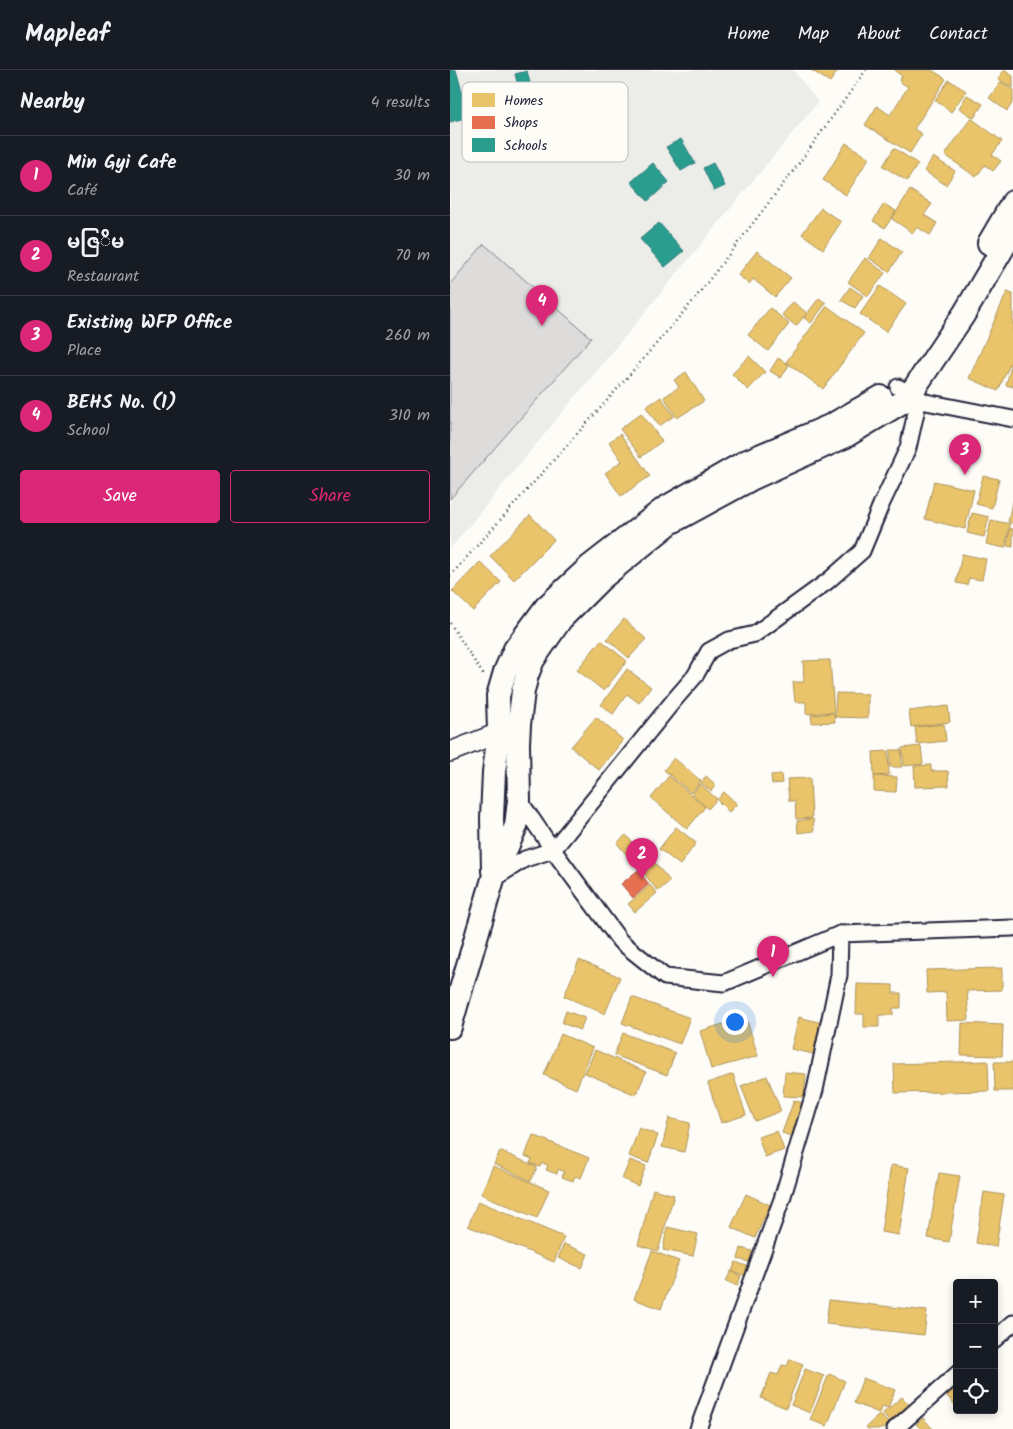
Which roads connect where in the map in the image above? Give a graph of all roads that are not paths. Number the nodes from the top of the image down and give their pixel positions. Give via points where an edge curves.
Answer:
1 (1013, 202) edge
2 (1013, 231) edge
3 (909, 393) junction
4 (1013, 419) edge
5 (509, 729) junction
6 (450, 752) edge
7 (520, 800) junction
8 (553, 850) junction
9 (493, 880) junction
10 (1013, 928) edge
11 (840, 934) junction
12 (450, 1027) edge
13 (1013, 1323) edge
14 (998, 1336) edge
15 (953, 1378) edge
16 (698, 1429) edge
17 (895, 1429) edge

1 - 3 main road via 952,305
2 - 3 main road via 964,314
3 - 4 street via 926,402
3 - 5 main road via 907,399 844,436 751,479 670,523 601,579 561,619 533,660
3 - 5 main road via 745,462 665,508 589,567 546,607 515,649 498,696
3 - 8 street via 908,448 862,551 828,581 755,634 729,640 709,651 695,676
5 - 6 street
5 - 7 main road via 518,743
5 - 9 main road via 494,772
7 - 8 street
7 - 9 main road via 516,826
8 - 9 street via 525,859
8 - 11 street via 620,941 665,977 724,983
9 - 12 main road
10 - 11 street
11 - 16 street via 839,975 815,1090 782,1199
13 - 14 street
15 - 17 street

